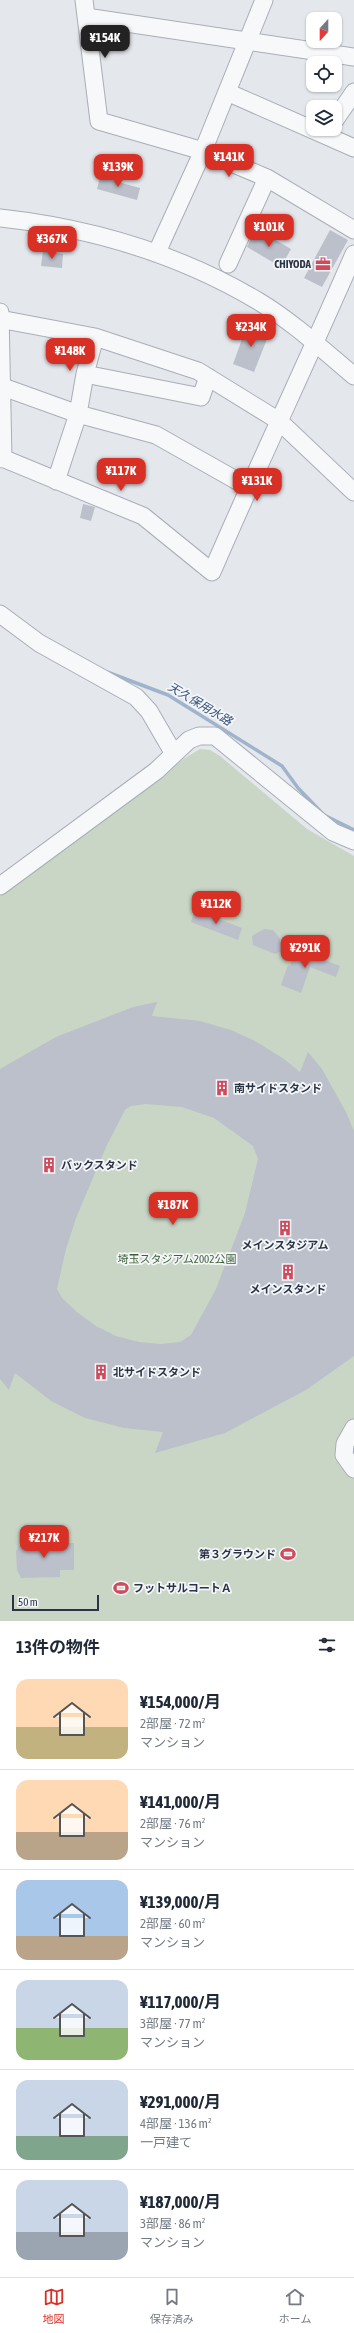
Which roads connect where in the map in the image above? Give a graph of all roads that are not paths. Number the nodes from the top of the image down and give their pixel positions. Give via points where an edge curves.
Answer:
1 (84, 0) edge
2 (264, 0) edge
3 (86, 17) junction
4 (247, 41) junction
5 (354, 57) edge
6 (227, 92) junction
7 (354, 92) edge
8 (342, 110) edge
9 (306, 124) edge
10 (334, 136) edge
11 (354, 148) edge
12 (203, 152) junction
13 (267, 178) junction
14 (0, 218) edge
15 (354, 230) edge
16 (157, 252) junction
17 (354, 254) edge
18 (228, 264) dead end
19 (0, 312) edge
20 (0, 319) edge
21 (95, 337) junction
22 (316, 343) junction
23 (85, 374) junction
24 (354, 376) edge
25 (208, 378) junction
26 (2, 388) junction
27 (78, 414) junction
28 (279, 421) junction
29 (1, 458) edge
30 (56, 481) junction
31 (248, 487) junction
32 (354, 492) edge
33 (0, 614) edge
34 (174, 754) junction
35 (354, 840) edge
36 (0, 886) edge
37 (354, 1428) edge
38 (354, 1469) edge

1 - 3 street
2 - 4 street
3 - 4 street
3 - 12 street via 99,121
4 - 5 street
4 - 6 street
6 - 9 street
6 - 12 street
7 - 8 street
10 - 11 street
12 - 13 street
12 - 16 street
13 - 15 street
13 - 18 street
14 - 16 street via 65,227
16 - 22 street via 227,284 258,302
17 - 22 street
19 - 20 street
20 - 21 street
20 - 26 street
21 - 23 street
21 - 25 street via 198,371
22 - 24 street
22 - 28 street
23 - 25 street via 201,397
23 - 27 street
25 - 28 street
26 - 27 street
26 - 29 street
27 - 30 street
27 - 31 street via 156,435
28 - 31 street
28 - 32 street
29 - 30 street
30 - 31 street via 143,516 212,572
33 - 34 street via 39,643 136,697 149,711
34 - 35 street via 189,740 199,736 215,736 333,832
34 - 36 street via 156,771
37 - 38 street via 345,1444 344,1455

